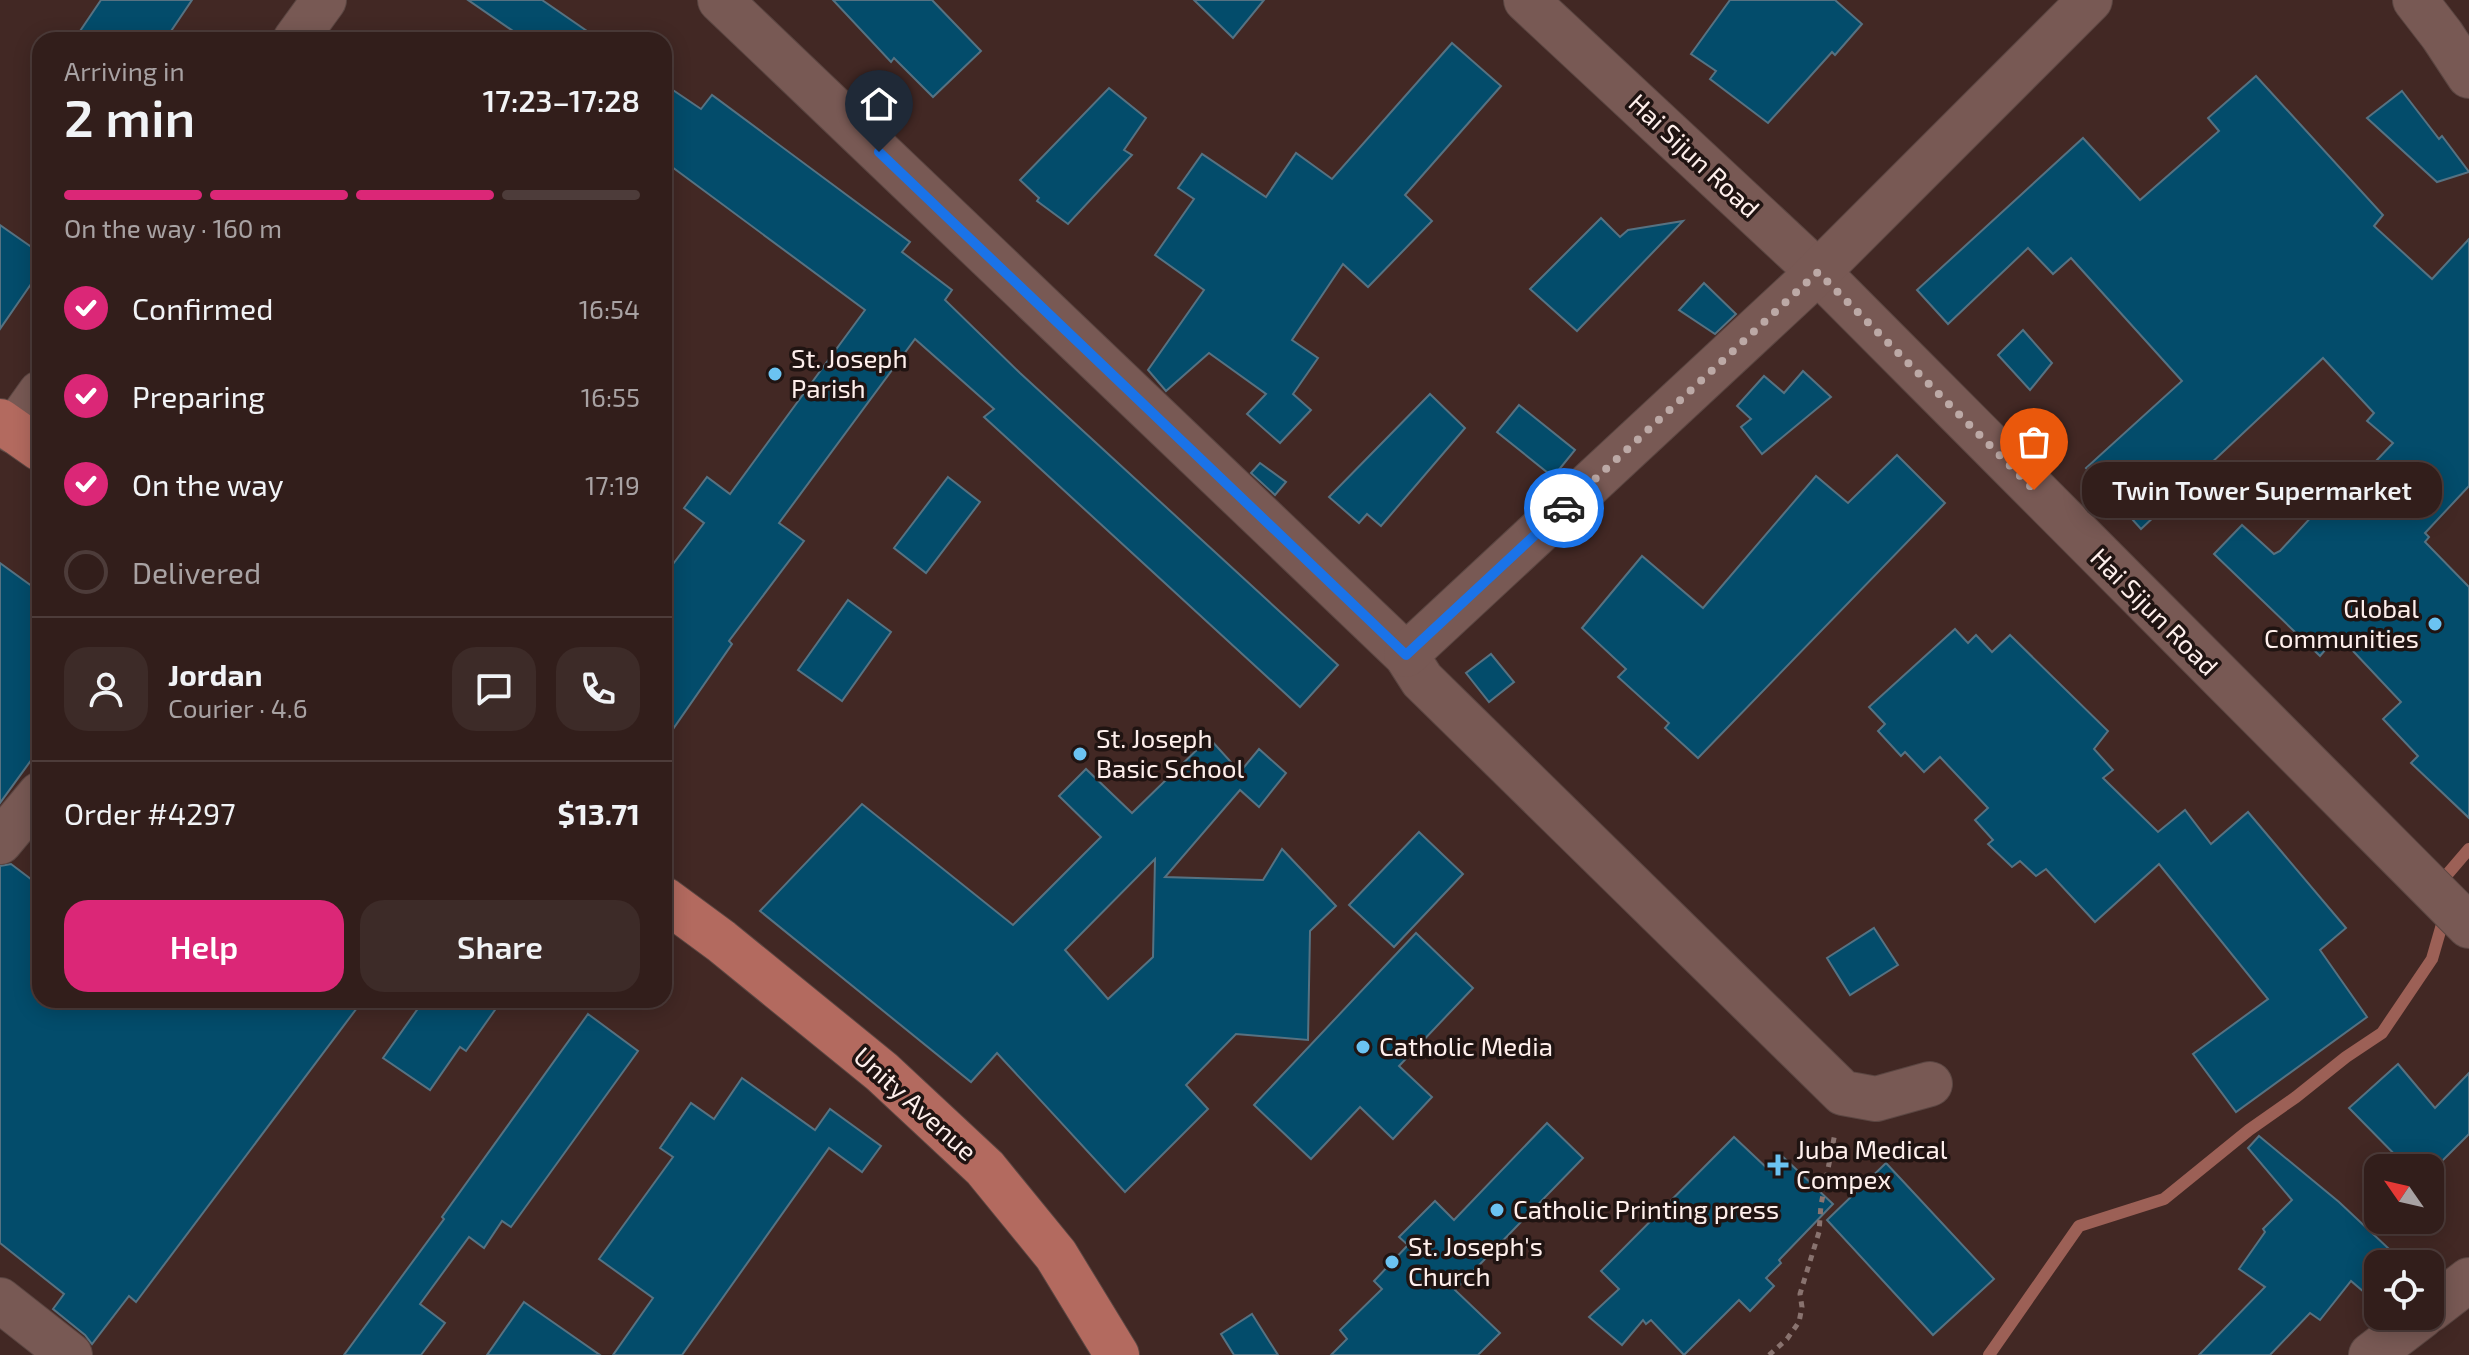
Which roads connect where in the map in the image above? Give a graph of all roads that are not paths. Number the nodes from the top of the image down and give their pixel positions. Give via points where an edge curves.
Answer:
1 (324, 0) edge
2 (1526, 0) edge
3 (2090, 0) edge
4 (2415, 0) edge
5 (741, 7) edge
6 (301, 32) edge
7 (2469, 76) edge
8 (1818, 272) junction
9 (32, 408) edge
10 (18, 434) edge
11 (1406, 655) junction
12 (32, 804) edge
13 (0, 842) edge
14 (672, 905) edge
15 (2469, 926) edge
16 (1930, 1084) dead end
17 (2469, 1280) edge
18 (2444, 1299) edge
19 (0, 1300) edge
20 (2404, 1330) edge
21 (70, 1355) edge
22 (1117, 1355) edge
23 (2371, 1355) edge

1 - 6 street
2 - 8 street, Hai Sijun Road
3 - 8 street
4 - 7 street
5 - 11 street
8 - 11 street
8 - 15 street, Hai Sijun Road
9 - 10 street
11 - 16 street via 1422,680 1843,1093 1876,1099
12 - 13 street
14 - 22 main road, Unity Avenue via 882,1072 985,1168 1056,1255
17 - 18 street
19 - 21 street
20 - 23 street

